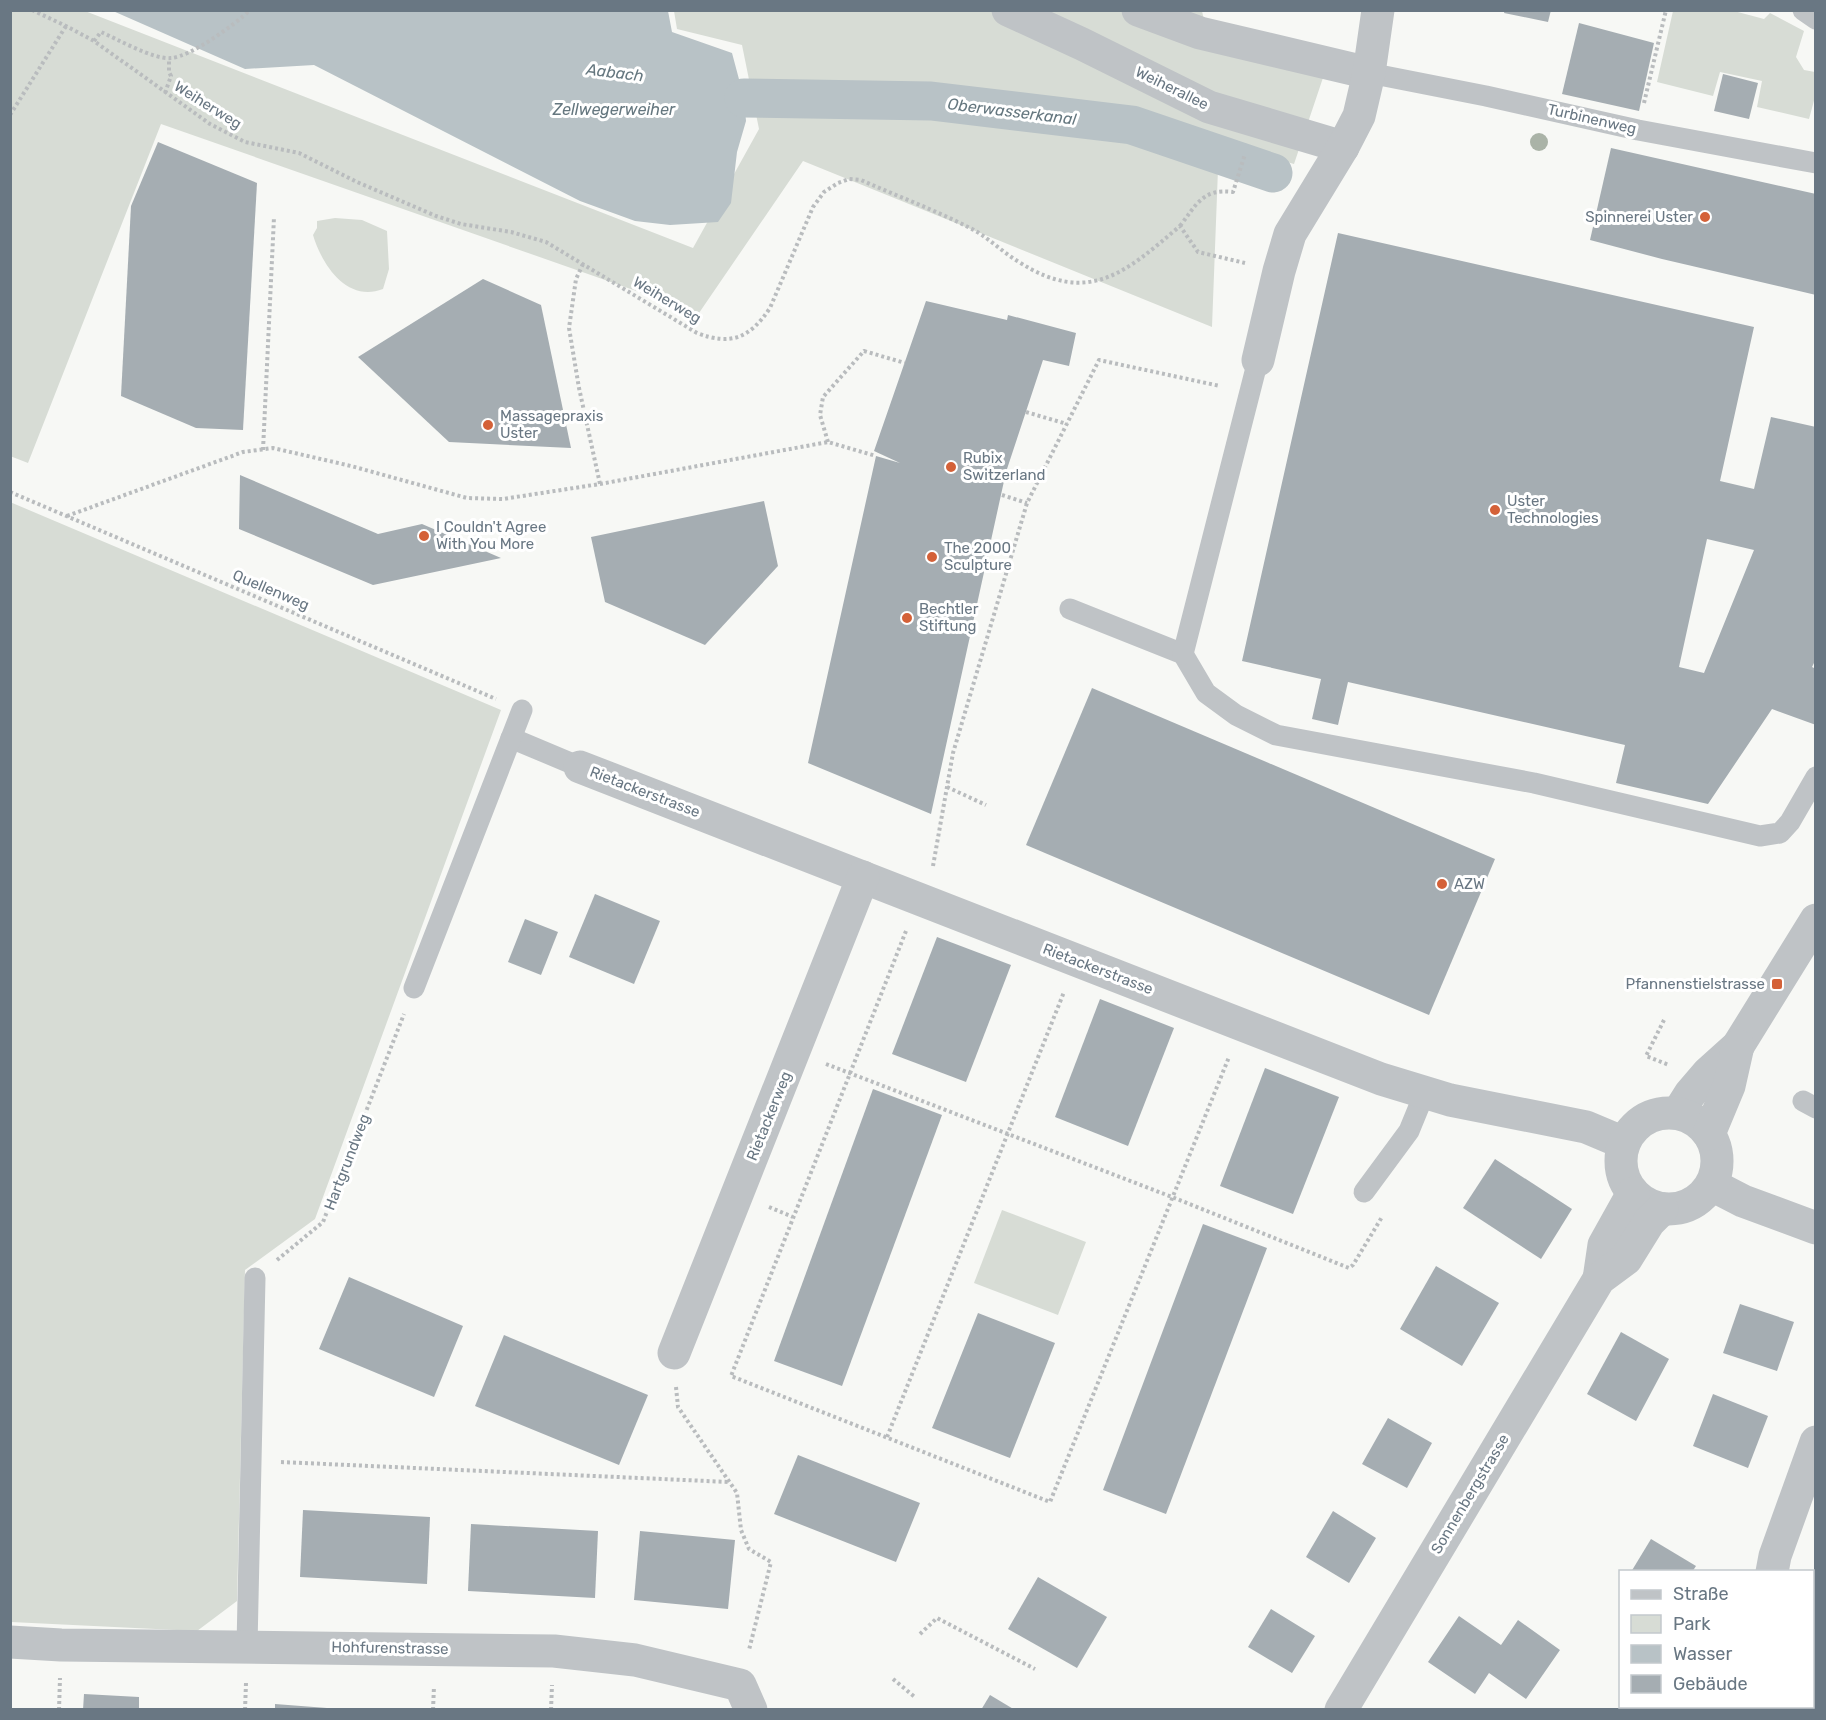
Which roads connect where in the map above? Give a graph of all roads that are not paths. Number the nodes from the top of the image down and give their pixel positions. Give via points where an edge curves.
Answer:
1 (1008, 10) edge
2 (1138, 10) edge
3 (1377, 10) edge
4 (1803, 10) edge
5 (1815, 19) edge
6 (1369, 73) junction
7 (1343, 147) junction
8 (1815, 163) edge
9 (1258, 360) joint
10 (1070, 609) dead end
11 (1184, 654) junction
12 (522, 710) road end
13 (511, 738) junction
14 (580, 767) joint
15 (1815, 777) edge
16 (863, 877) junction
17 (1815, 920) edge
18 (414, 988) road end
19 (1738, 1046) junction
20 (1425, 1092) junction
21 (1678, 1113) junction
22 (1709, 1134) junction
23 (1624, 1143) junction
24 (1712, 1185) junction
25 (1364, 1192) dead end
26 (1633, 1193) junction
27 (1662, 1209) junction
28 (1815, 1228) edge
29 (255, 1278) road end
30 (1599, 1279) junction
31 (674, 1353) road end
32 (1815, 1442) edge
33 (1772, 1570) edge
34 (10, 1642) edge
35 (247, 1646) junction
36 (746, 1697) edge
37 (1341, 1710) edge

1 - 7 street, Weiherallee via 1209,107
2 - 6 street via 1200,33
3 - 6 street
4 - 5 lane
6 - 7 street via 1359,116
6 - 8 lane, Turbinenweg
7 - 9 street via 1290,234
9 - 11 lane
10 - 11 lane
11 - 15 lane via 1206,693 1236,715 1276,735 1534,783 1760,836 1780,833
12 - 13 lane
13 - 14 lane
13 - 18 lane
14 - 16 street, Rietackerstrasse
16 - 20 street, Rietackerstrasse via 1381,1079
16 - 31 street, Rietackerweg
17 - 19 street
19 - 21 street via 1708,1073
19 - 22 street via 1730,1086
20 - 23 street, Rietackerstrasse via 1586,1127
20 - 25 lane via 1408,1131
21 - 22 street via 1696,1120
21 - 23 street via 1652,1116 1635,1127
22 - 24 street via 1717,1168
23 - 26 street via 1624,1178
24 - 27 street via 1699,1199 1682,1208
24 - 28 street
26 - 27 street
26 - 30 street, Sonnenbergstrasse via 1604,1245
27 - 30 street, Sonnenbergstrasse via 1626,1259
29 - 35 lane
30 - 37 street, Sonnenbergstrasse
32 - 33 street
34 - 35 street, Hohfurenstrasse
35 - 36 street, Hohfurenstrasse via 554,1651 635,1660

